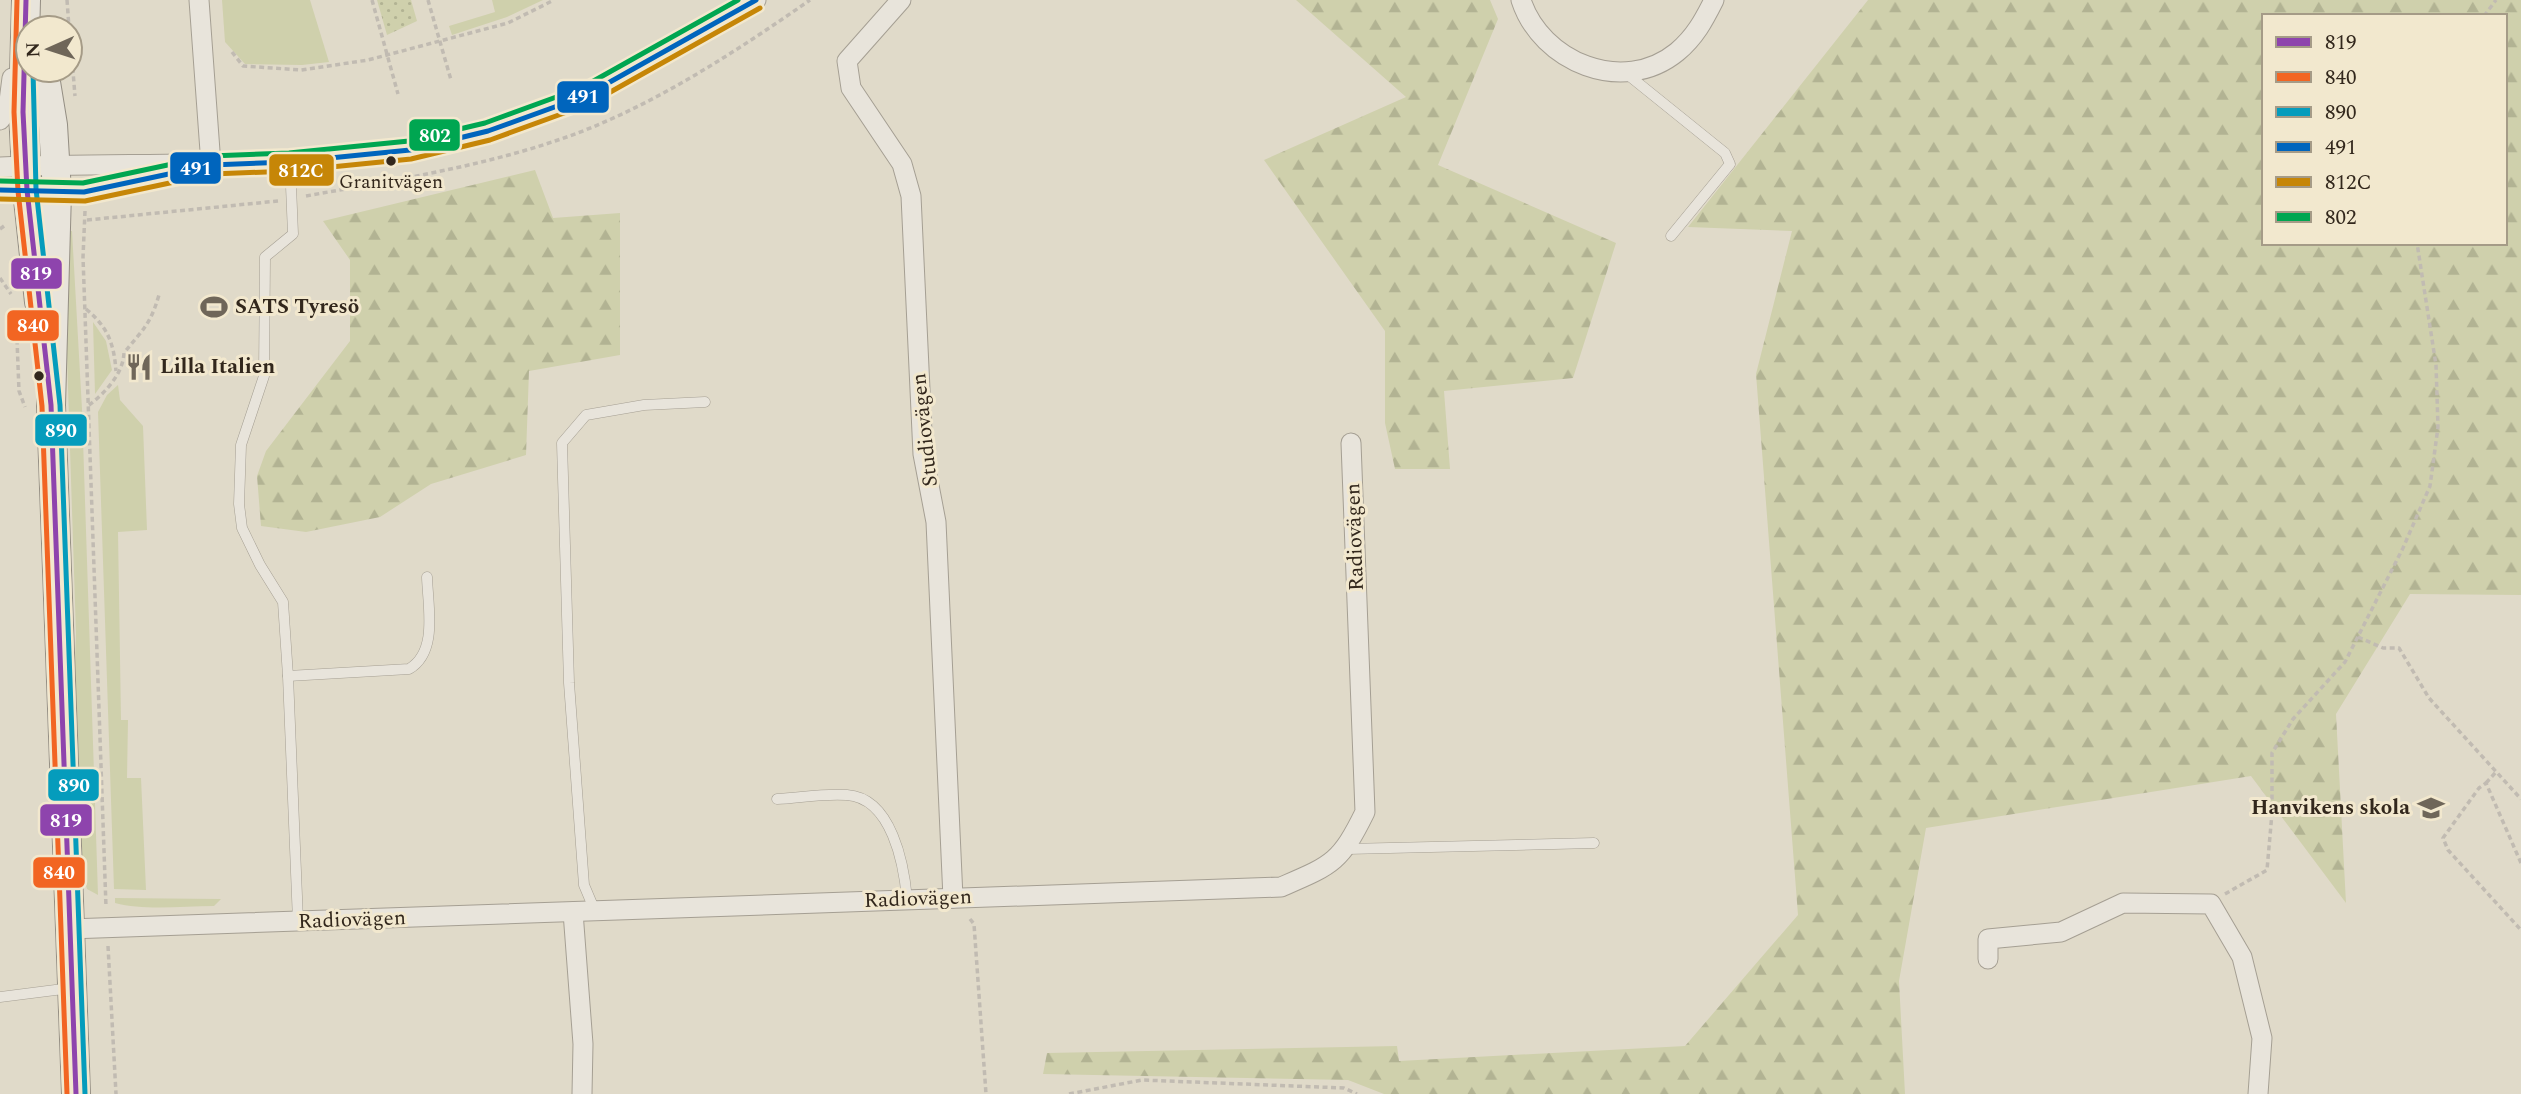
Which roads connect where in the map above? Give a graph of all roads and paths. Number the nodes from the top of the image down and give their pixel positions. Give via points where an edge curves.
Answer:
1 (15, 0) edge
2 (26, 0) edge
3 (199, 0) edge
4 (372, 0) edge
5 (428, 0) edge
6 (554, 0) edge
7 (756, 0) edge
8 (901, 0) edge
9 (1521, 0) edge
10 (1714, 0) edge
11 (440, 40) junction
12 (232, 52) dead end
13 (388, 55) junction
14 (1624, 71) junction
15 (451, 80) dead end
16 (47, 84) edge
17 (75, 84) edge
18 (398, 94) dead end
19 (76, 98) dead end
20 (0, 120) edge
21 (290, 162) junction
22 (211, 165) junction
23 (13, 178) edge
24 (65, 183) junction
25 (1671, 236) dead end
26 (2417, 245) edge
27 (0, 278) edge
28 (159, 295) dead end
29 (13, 300) dead end
30 (86, 309) junction
31 (117, 373) junction
32 (705, 402) dead end
33 (51, 405) junction
34 (89, 405) junction
35 (1351, 443) dead end
36 (427, 577) dead end
37 (2358, 637) junction
38 (288, 676) junction
39 (2496, 772) junction
40 (2486, 783) junction
41 (777, 799) dead end
42 (2521, 799) edge
43 (1594, 843) dead end
44 (1347, 849) junction
45 (2521, 863) edge
46 (953, 898) junction
47 (907, 899) junction
48 (2211, 904) junction
49 (594, 911) junction
50 (573, 912) junction
51 (298, 921) junction
52 (107, 928) junction
53 (69, 929) junction
54 (2521, 930) edge
55 (1988, 949) dead end
56 (72, 988) junction
57 (0, 997) edge
58 (76, 1094) edge
59 (116, 1094) edge
60 (582, 1094) edge
61 (986, 1094) edge
62 (1069, 1094) edge
63 (1357, 1094) edge
64 (2258, 1094) edge

1 - 20 street via 12,85 8,109
2 - 23 street via 23,112
3 - 22 street
4 - 13 path
5 - 11 path
6 - 11 path via 508,23
7 - 21 street via 585,96 488,131 410,150
8 - 46 street, Studiovägen via 847,61 851,88 902,164 911,196 923,454 936,522
9 - 14 street via 1526,16 1552,48 1582,66
10 - 14 street via 1697,32 1675,53 1656,64
11 - 13 path
11 - 15 path
12 - 13 path via 243,66 301,70
13 - 18 path
14 - 25 lane via 1726,153 1730,164
16 - 24 street
17 - 19 path
21 - 22 street
21 - 38 lane via 293,234 265,257 264,376 241,445 239,504 242,528 283,602
22 - 24 street
22 - 24 street
23 - 24 street
23 - 33 street
24 - 30 path
24 - 33 street
26 - 37 path via 2436,365 2438,427 2430,486
27 - 29 path
28 - 31 path via 155,312 124,354
30 - 31 path via 112,340
30 - 34 path
31 - 34 path
32 - 49 lane via 644,405 586,415 562,443 570,696 584,884
33 - 53 street
34 - 52 path
35 - 44 street, Radiovägen via 1365,812
36 - 38 lane via 428,645 420,662 409,669
37 - 39 path via 2384,648 2399,648 2429,698
37 - 48 path via 2345,662 2293,719 2272,754 2267,870
38 - 51 lane
39 - 40 path
39 - 42 path
40 - 45 path
40 - 54 path via 2443,838 2448,850
41 - 47 lane via 850,795 874,808 897,841
43 - 44 lane
44 - 46 street, Radiovägen via 1322,869 1281,887
46 - 47 street, Radiovägen
46 - 61 path via 974,924
47 - 49 street, Radiovägen
48 - 55 street via 2123,903 2061,932
48 - 64 street via 2242,957 2262,1038
49 - 50 street, Radiovägen
50 - 51 street, Radiovägen
50 - 60 street
51 - 52 street, Radiovägen
52 - 53 street, Radiovägen
52 - 59 path
53 - 56 street
56 - 57 lane
56 - 58 street
62 - 63 path via 1142,1080 1344,1088

